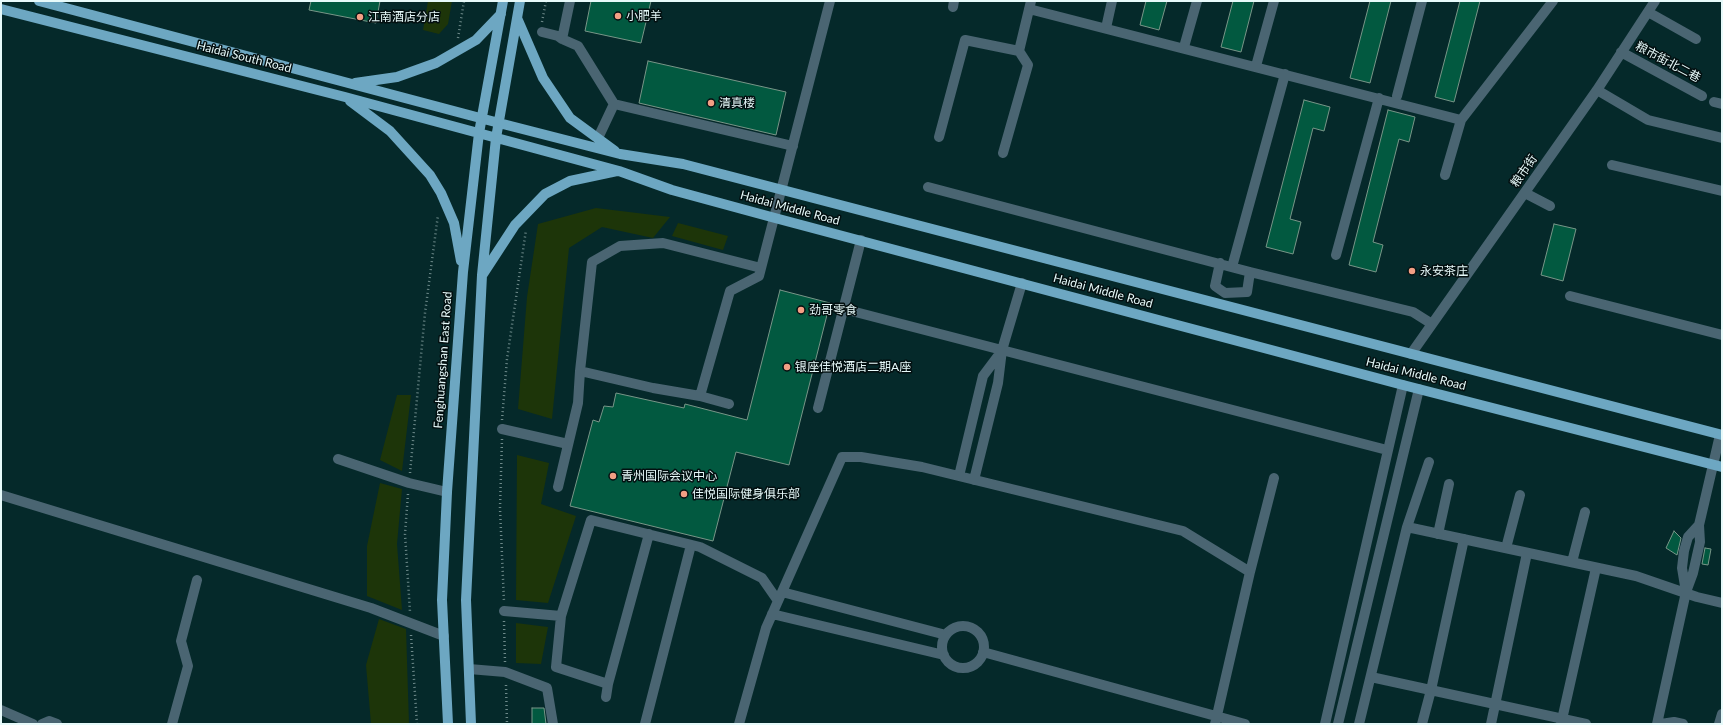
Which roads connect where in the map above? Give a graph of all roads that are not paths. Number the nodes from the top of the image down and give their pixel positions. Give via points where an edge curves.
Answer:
1 (39, 1) edge
2 (503, 1) edge
3 (520, 1) edge
4 (570, 1) edge
5 (830, 1) edge
6 (1112, 1) edge
7 (1197, 1) edge
8 (1274, 1) edge
9 (1422, 1) edge
10 (1553, 1) edge
11 (1655, 1) edge
12 (1030, 5) edge
13 (1, 9) edge
14 (1648, 12) junction
15 (501, 14) junction
16 (517, 18) junction
17 (1106, 28) junction
18 (542, 32) dead end
19 (1696, 38) dead end
20 (562, 40) junction
21 (1184, 47) junction
22 (1019, 51) junction
23 (1621, 52) junction
24 (1256, 66) junction
25 (1285, 74) junction
26 (351, 83) junction
27 (1597, 90) junction
28 (1397, 96) dead end
29 (1702, 96) dead end
30 (345, 97) junction
31 (1379, 98) junction
32 (614, 104) junction
33 (482, 118) junction
34 (1461, 120) junction
35 (499, 123) junction
36 (479, 133) junction
37 (939, 137) dead end
38 (496, 138) junction
39 (598, 138) junction
40 (1722, 138) edge
41 (793, 146) junction
42 (1003, 153) dead end
43 (620, 154) junction
44 (1612, 165) dead end
45 (619, 171) junction
46 (1446, 175) dead end
47 (928, 187) dead end
48 (782, 190) junction
49 (1722, 191) edge
50 (1525, 193) junction
51 (1550, 206) dead end
52 (775, 218) junction
53 (861, 240) junction
54 (1336, 255) dead end
55 (1220, 263) junction
56 (1232, 267) junction
57 (761, 268) junction
58 (463, 272) junction
59 (1250, 272) junction
60 (482, 276) junction
61 (1022, 283) junction
62 (1225, 293) junction
63 (1570, 296) dead end
64 (1221, 305) junction
65 (840, 308) dead end
66 (1432, 324) junction
67 (1722, 335) edge
68 (1002, 350) junction
69 (1411, 354) junction
70 (580, 371) junction
71 (1403, 385) junction
72 (1420, 389) junction
73 (700, 396) junction
74 (729, 404) dead end
75 (818, 408) dead end
76 (502, 429) road end
77 (1721, 435) edge
78 (568, 444) junction
79 (1387, 450) junction
80 (338, 459) dead end
81 (1429, 462) dead end
82 (1718, 465) edge
83 (959, 476) junction
84 (1274, 478) dead end
85 (974, 480) junction
86 (1449, 484) dead end
87 (558, 487) dead end
88 (447, 492) junction
89 (1, 495) edge
90 (1520, 495) dead end
91 (1585, 512) dead end
92 (1407, 528) junction
93 (649, 534) junction
94 (1438, 534) junction
95 (1464, 539) junction
96 (691, 545) junction
97 (1506, 548) junction
98 (1527, 553) junction
99 (1572, 562) junction
100 (1596, 568) junction
101 (1250, 572) junction
102 (197, 580) dead end
103 (1686, 592) junction
104 (780, 596) junction
105 (1722, 602) edge
106 (504, 611) road end
107 (772, 614) junction
108 (561, 616) junction
109 (946, 635) junction
110 (444, 636) junction
111 (983, 652) junction
112 (944, 655) junction
113 (468, 669) junction
114 (1371, 677) junction
115 (608, 684) junction
116 (1432, 690) junction
117 (606, 697) dead end
118 (1496, 705) junction
119 (1, 710) edge
120 (1722, 714) edge
121 (1217, 720) edge
122 (1562, 722) edge
123 (33, 724) edge
124 (42, 724) edge
125 (56, 724) edge
126 (172, 724) edge
127 (448, 724) edge
128 (471, 724) edge
129 (553, 724) edge
130 (645, 724) edge
131 (740, 724) edge
132 (1245, 724) edge
133 (1325, 724) edge
134 (1338, 724) edge
135 (1359, 724) edge
136 (1422, 724) edge
137 (1491, 724) edge
138 (1586, 724) edge
139 (1657, 724) edge
140 (1661, 724) edge
141 (1682, 724) edge
142 (1719, 724) edge

1 - 26 main road, Haidai South Road
2 - 15 main road, Fenghuangshan East Road
3 - 16 main road
4 - 20 street
5 - 41 street
6 - 17 street
7 - 21 street
8 - 24 street
9 - 28 street
10 - 34 street
11 - 14 street, 粮市街
12 - 17 street
12 - 22 street
13 - 30 main road, Haidai South Road
14 - 19 street
14 - 23 street, 粮市街
15 - 26 main road via 476,40 436,63 397,77
15 - 33 main road, Fenghuangshan East Road
16 - 35 main road
16 - 39 main road via 543,78 557,100 570,118
17 - 21 street
18 - 20 street via 558,36
20 - 32 street via 578,46
21 - 24 street
22 - 37 street via 965,40
22 - 42 street via 1028,65
23 - 27 street, 粮市街
23 - 29 street, 粮市街北二巷
24 - 25 street
25 - 31 street
25 - 56 street
26 - 33 main road, Haidai South Road
27 - 40 street via 1648,120
27 - 50 street, 粮市街
30 - 36 main road, Haidai South Road
30 - 58 main road via 390,131 430,175 454,223
31 - 34 street
31 - 54 street
32 - 39 street
32 - 41 street
33 - 35 main road, Haidai Middle Road
33 - 36 main road, Fenghuangshan East Road
34 - 46 street
35 - 38 main road
35 - 43 main road, Haidai Middle Road
36 - 38 main road, Haidai Middle Road
36 - 58 main road, Fenghuangshan East Road
38 - 45 main road, Haidai Middle Road
38 - 60 main road
39 - 43 main road
41 - 48 street
43 - 48 main road, Haidai Middle Road via 682,164
44 - 49 street
45 - 52 main road, Haidai Middle Road via 672,190
45 - 60 main road via 570,181 545,194 515,225
47 - 55 street
48 - 52 street
48 - 64 main road, Haidai Middle Road
50 - 51 street
50 - 66 street, 粮市街
52 - 53 main road, Haidai Middle Road
52 - 57 street
53 - 61 main road, Haidai Middle Road
53 - 75 street
55 - 56 street
55 - 62 street via 1215,286
56 - 59 street
57 - 70 street via 663,243 620,246 592,262
57 - 73 street via 759,276 730,291
58 - 88 main road, Fenghuangshan East Road
59 - 62 street via 1247,292
59 - 66 street via 1413,312
60 - 113 main road via 466,600
61 - 68 street
61 - 71 main road, Haidai Middle Road
62 - 64 street
63 - 67 street
64 - 69 main road, Haidai Middle Road
65 - 68 street
66 - 69 street, 粮市街
68 - 79 street
68 - 83 street via 983,376
68 - 85 street via 998,383
69 - 77 main road, Haidai Middle Road
70 - 73 street
70 - 78 street via 578,403
71 - 72 main road, Haidai Middle Road
71 - 79 street
72 - 82 main road, Haidai Middle Road
72 - 134 street
73 - 74 street
76 - 78 street
77 - 82 street
78 - 87 street
79 - 133 street
80 - 88 street via 409,483
81 - 92 street
82 - 103 street via 1699,525 1688,537 1684,551 1682,568
83 - 85 street
83 - 104 street via 861,457 842,457
84 - 101 street
85 - 101 street via 1183,531
86 - 94 street
88 - 110 main road, Fenghuangshan East Road via 442,600
89 - 110 street via 371,608
90 - 97 street
91 - 99 street
92 - 94 street
92 - 114 street
93 - 96 street
93 - 108 street via 591,520
93 - 115 street
94 - 95 street
95 - 97 street
95 - 116 street
96 - 104 street via 762,578
96 - 130 street
97 - 98 street
98 - 99 street
98 - 118 street
99 - 100 street
100 - 103 street via 1636,576
100 - 122 street
101 - 121 street
102 - 126 street via 181,641 188,666
103 - 105 street
103 - 139 street
104 - 107 street
104 - 109 street
106 - 108 street
107 - 112 street
107 - 131 street
108 - 115 street via 556,667
109 - 111 street via 958,627 972,628 982,638
109 - 112 street via 943,641
110 - 127 main road, Fenghuangshan East Road
111 - 112 street via 977,663 965,668 952,665
111 - 121 street
113 - 128 main road
113 - 129 street via 505,672 547,688
114 - 116 street
114 - 135 street
115 - 117 street
116 - 118 street
116 - 136 street
118 - 122 street
118 - 137 street
119 - 123 street
120 - 142 street
121 - 132 street
122 - 138 street
124 - 125 street via 49,721
140 - 141 street

